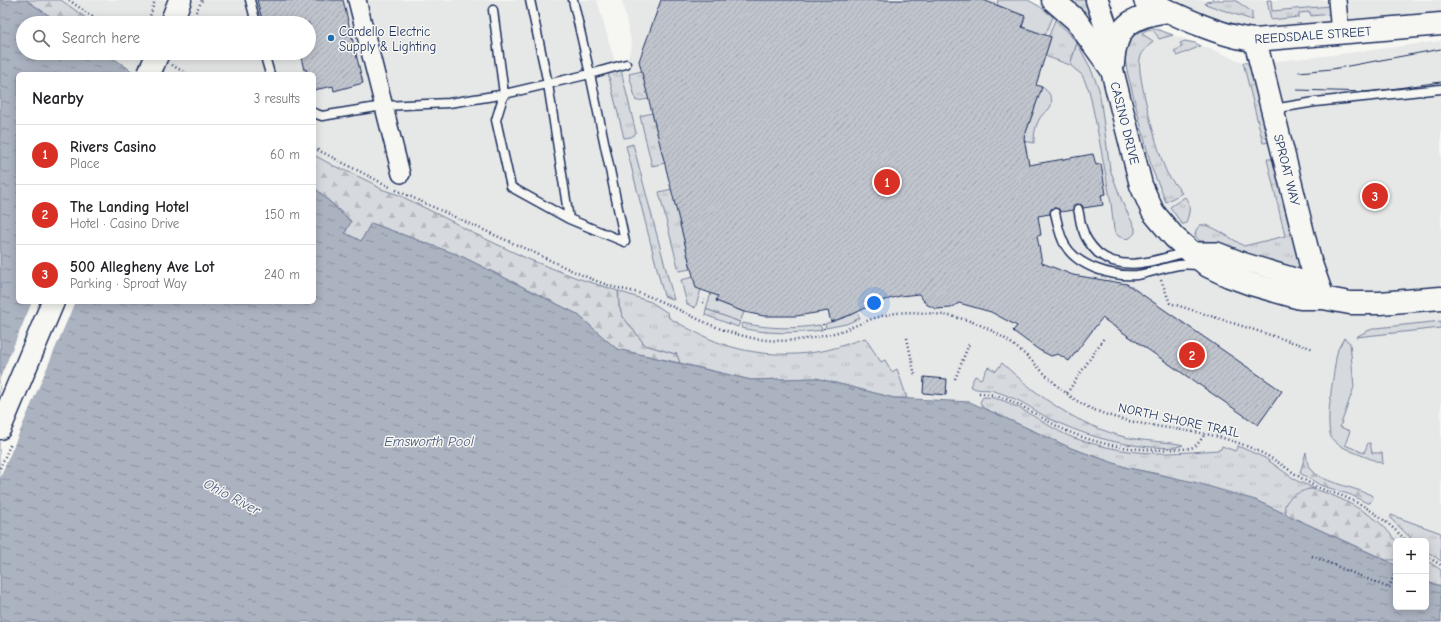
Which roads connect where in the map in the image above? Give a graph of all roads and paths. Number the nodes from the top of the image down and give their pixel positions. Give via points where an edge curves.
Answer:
1 (69, 0) edge
2 (156, 0) edge
3 (180, 0) edge
4 (250, 0) edge
5 (357, 0) edge
6 (530, 0) edge
7 (573, 0) edge
8 (1053, 0) edge
9 (1097, 0) edge
10 (1145, 0) edge
11 (1337, 0) edge
12 (493, 10) dead end
13 (1168, 11) junction
14 (91, 16) edge
15 (150, 16) edge
16 (174, 16) edge
17 (254, 16) edge
18 (1441, 24) edge
19 (1340, 33) junction
20 (1255, 40) junction
21 (155, 60) edge
22 (266, 60) edge
23 (626, 64) dead end
24 (1112, 70) junction
25 (150, 72) edge
26 (269, 72) edge
27 (590, 74) junction
28 (548, 84) junction
29 (1441, 89) edge
30 (504, 94) junction
31 (384, 106) junction
32 (1272, 109) junction
33 (316, 114) edge
34 (316, 149) edge
35 (401, 174) dead end
36 (1078, 209) dead end
37 (1055, 213) dead end
38 (569, 219) junction
39 (1190, 252) junction
40 (1208, 266) junction
41 (1161, 280) dead end
42 (1323, 298) junction
43 (1441, 298) edge
44 (704, 299) dead end
45 (703, 303) dead end
46 (52, 304) edge
47 (823, 324) dead end
48 (824, 329) dead end
49 (907, 338) dead end
50 (1104, 338) dead end
51 (969, 344) dead end
52 (1314, 349) dead end
53 (915, 376) dead end
54 (955, 379) dead end
55 (979, 393) dead end
56 (1067, 393) junction
57 (0, 428) edge
58 (1205, 434) junction
59 (1404, 538) edge
60 (1312, 556) dead end
61 (1429, 558) edge
62 (1441, 565) edge
63 (1394, 574) edge

1 - 14 path
2 - 15 path
3 - 16 main road
4 - 17 lane
5 - 31 street
6 - 28 lane
7 - 27 lane
8 - 24 main road, CASINO DRIVE via 1076,20
9 - 24 main road via 1107,30
10 - 13 main road, REEDSDALE STREET
11 - 19 street
12 - 30 lane
13 - 20 main road, REEDSDALE STREET via 1235,37
13 - 24 main road via 1144,16 1126,26 1116,41
18 - 19 main road, REEDSDALE STREET
19 - 20 main road, REEDSDALE STREET
20 - 32 main road, SPROAT WAY
21 - 25 main road, bridge
22 - 26 lane
23 - 27 lane
24 - 39 main road, CASINO DRIVE via 1141,185 1153,212
27 - 28 lane
27 - 38 lane via 625,242
28 - 30 lane
28 - 38 lane
29 - 32 lane
30 - 31 lane via 449,103
30 - 38 lane via 496,120 511,187
31 - 33 lane via 322,116
31 - 35 street
32 - 42 main road, SPROAT WAY via 1310,261
34 - 56 path, NORTH SHORE TRAIL via 391,187 557,263 610,286 650,296 740,336 785,341 825,336 885,315 917,312 953,316 978,323 1000,334
36 - 39 lane via 1083,231 1094,249 1116,263 1136,264
37 - 40 lane via 1066,246 1073,255 1098,269 1136,274 1179,265
39 - 40 main road, CASINO DRIVE
39 - 42 street, CASINO DRIVE via 1217,252 1298,278
40 - 42 main road, CASINO DRIVE via 1229,276 1300,298
41 - 52 path via 1170,303
42 - 43 main road, CASINO DRIVE via 1350,303 1380,303
44 - 45 path
46 - 57 main road
47 - 48 path
49 - 53 path
50 - 56 path
51 - 54 path
55 - 58 path via 1006,399 1068,432 1118,446 1147,450 1189,448 1195,446
56 - 58 path, NORTH SHORE TRAIL via 1083,405 1118,419
58 - 59 path, NORTH SHORE TRAIL via 1250,447 1316,487 1366,507 1378,514
60 - 63 path via 1389,588
61 - 62 path

